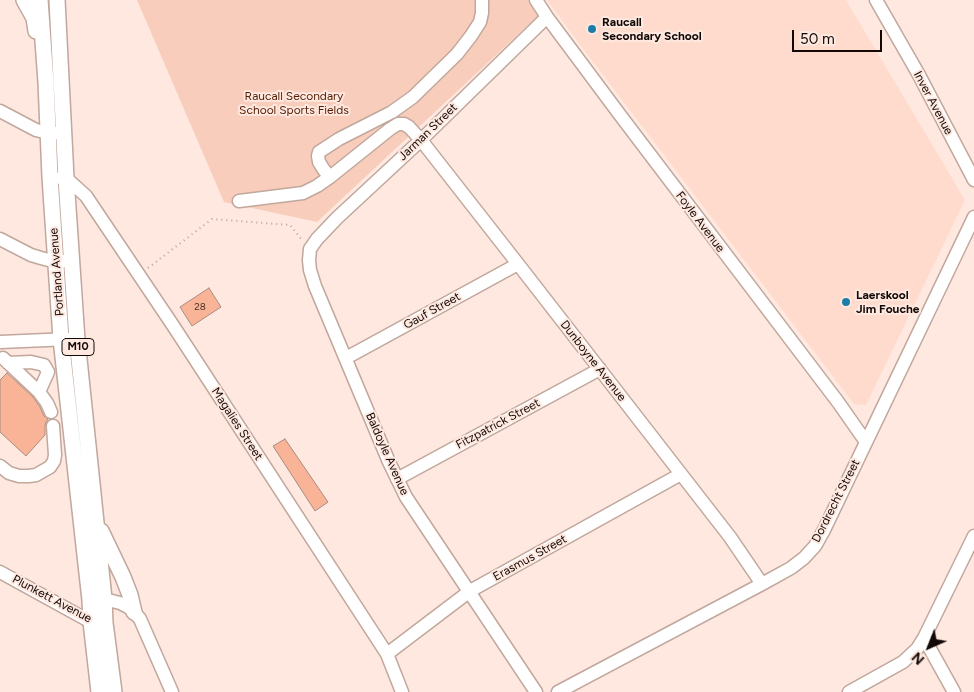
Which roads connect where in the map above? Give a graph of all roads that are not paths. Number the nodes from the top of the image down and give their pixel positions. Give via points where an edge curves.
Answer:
1 (24, 0) edge
2 (40, 0) edge
3 (57, 0) edge
4 (482, 0) edge
5 (536, 0) edge
6 (876, 0) edge
7 (547, 17) junction
8 (46, 82) junction
9 (0, 111) edge
10 (48, 132) junction
11 (64, 132) junction
12 (421, 140) junction
13 (50, 177) junction
14 (330, 177) junction
15 (66, 178) junction
16 (974, 180) edge
17 (239, 201) dead end
18 (974, 217) edge
19 (0, 238) edge
20 (310, 249) joint
21 (72, 261) junction
22 (56, 262) junction
23 (518, 264) junction
24 (62, 339) junction
25 (77, 340) junction
26 (1, 342) edge
27 (346, 358) junction
28 (4, 362) edge
29 (600, 369) junction
30 (40, 392) junction
31 (51, 412) dead end
32 (54, 426) dead end
33 (866, 442) junction
34 (0, 466) edge
35 (681, 474) junction
36 (397, 479) junction
37 (96, 523) junction
38 (974, 536) edge
39 (0, 572) edge
40 (762, 584) junction
41 (470, 592) junction
42 (97, 600) junction
43 (134, 612) junction
44 (98, 622) junction
45 (924, 638) junction
46 (387, 654) junction
47 (98, 692) edge
48 (114, 692) edge
49 (172, 692) edge
50 (402, 692) edge
51 (536, 692) edge
52 (558, 692) edge
53 (849, 692) edge
54 (954, 692) edge

1 - 8 main road via 34,18
2 - 8 main road, Portland Avenue / M10
3 - 11 main road, Portland Avenue / M10
4 - 14 street via 480,22 471,36 413,97 319,152 319,162
5 - 7 street, Foyle Avenue
6 - 16 street, Inver Avenue
7 - 12 street, Jarman Street
7 - 33 street, Foyle Avenue
8 - 10 main road, Portland Avenue / M10
9 - 10 street via 36,130
10 - 11 street
10 - 13 main road, Portland Avenue / M10
11 - 15 main road, Portland Avenue / M10
12 - 14 street, Dunboyne Avenue via 404,124 398,124
12 - 20 street, Jarman Street via 337,218
12 - 23 street, Dunboyne Avenue
13 - 15 street
13 - 22 main road, Portland Avenue / M10
14 - 17 street via 303,193
15 - 21 main road, Portland Avenue / M10
15 - 46 street, Magalies Street via 87,198 174,327
18 - 33 street, Dordrecht Street
19 - 22 street via 31,255
20 - 27 street, Baldoyle Avenue via 312,278
21 - 22 street
21 - 25 main road, Portland Avenue / M10
22 - 24 main road, Portland Avenue / M10
23 - 27 street, Gauf Street
23 - 29 street, Dunboyne Avenue
24 - 25 street
24 - 26 street
24 - 42 main road, Portland Avenue / M10
25 - 37 main road, Portland Avenue / M10
26 - 28 street
27 - 36 street, Baldoyle Avenue
28 - 30 street
28 - 30 street via 44,365 48,372
29 - 35 street, Dunboyne Avenue
29 - 36 street, Fitzpatrick Street
30 - 31 street
32 - 34 street via 55,455 50,467 36,475 19,476
33 - 40 street, Dordrecht Street via 815,546 791,568
35 - 40 street, Dunboyne Avenue
35 - 41 street, Erasmus Street
36 - 41 street, Baldoyle Avenue via 413,509
37 - 42 main road, Portland Avenue / M10
37 - 43 main road via 123,577
38 - 45 street
39 - 44 street, Plunkett Avenue
40 - 52 street, Dordrecht Street
41 - 46 street, Erasmus Street
41 - 51 street, Baldoyle Avenue
42 - 43 street via 120,603
42 - 44 main road, Portland Avenue / M10
43 - 49 street
44 - 47 main road, Portland Avenue / M10
44 - 48 main road, Portland Avenue / M10
45 - 53 street via 903,662
45 - 54 street
46 - 50 street, Magalies Street

